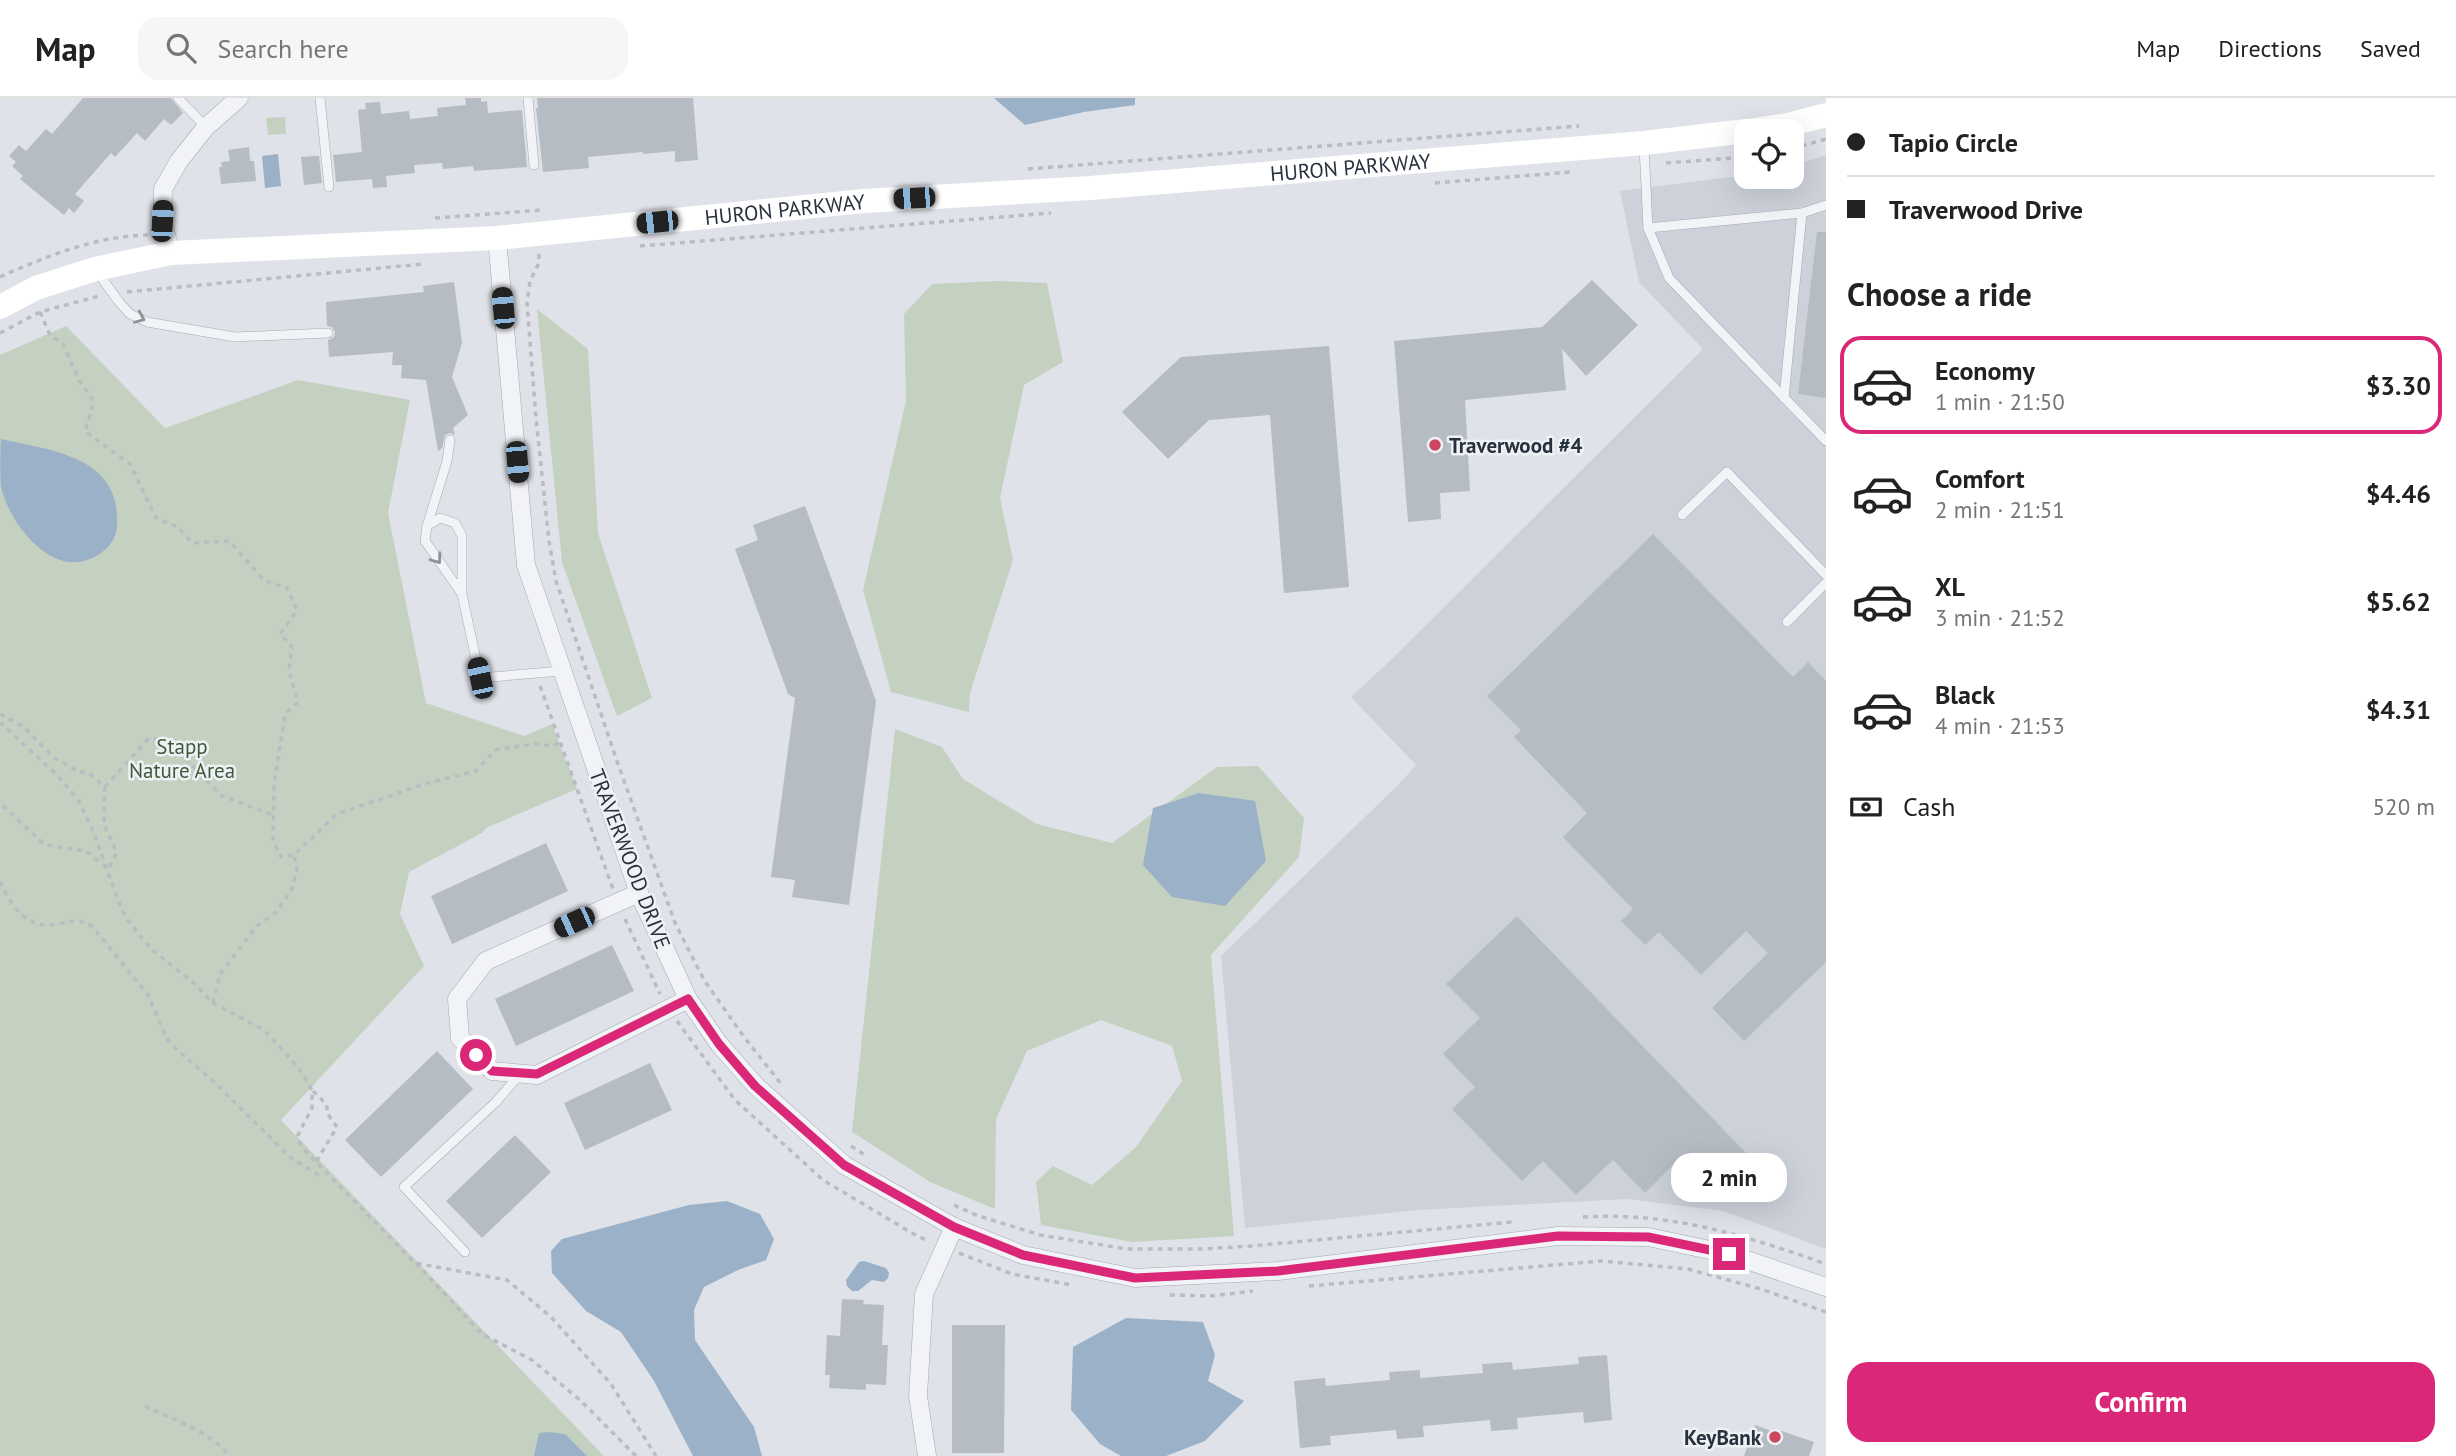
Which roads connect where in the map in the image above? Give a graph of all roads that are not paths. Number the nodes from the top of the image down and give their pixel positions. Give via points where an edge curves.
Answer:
1 (178, 98) edge
2 (239, 98) edge
3 (320, 98) edge
4 (528, 98) edge
5 (1826, 115) edge
6 (1804, 121) edge
7 (206, 127) junction
8 (1734, 133) edge
9 (1644, 143) junction
10 (534, 165) dead end
11 (329, 187) dead end
12 (1826, 205) edge
13 (1802, 212) junction
14 (1648, 228) junction
15 (497, 238) junction
16 (171, 253) junction
17 (95, 269) junction
18 (0, 307) edge
19 (328, 333) dead end
20 (1784, 398) junction
21 (450, 440) dead end
22 (1826, 441) edge
23 (1682, 515) dead end
24 (427, 526) junction
25 (1826, 575) edge
26 (1826, 583) edge
27 (462, 594) junction
28 (1787, 622) dead end
29 (561, 671) junction
30 (639, 893) junction
31 (688, 999) junction
32 (520, 1073) junction
33 (954, 1227) junction
34 (465, 1252) dead end
35 (1826, 1287) edge
36 (927, 1456) edge

1 - 7 lane
2 - 7 street
3 - 11 lane
4 - 10 lane
5 - 6 street, HURON PARKWAY
7 - 16 street via 163,189 162,221
8 - 9 street, HURON PARKWAY
9 - 14 lane
9 - 15 street, HURON PARKWAY via 1090,188 864,201
12 - 13 lane
13 - 14 lane
13 - 20 lane
14 - 20 lane via 1669,278
15 - 16 street, HURON PARKWAY
15 - 29 street, TRAVERWOOD DRIVE via 526,565
16 - 17 street, HURON PARKWAY
17 - 18 street, HURON PARKWAY via 36,288
17 -> 19 lane via 130,314 147,321 235,337
20 - 22 lane
21 - 24 lane
23 - 25 lane via 1727,472
24 -> 27 lane via 425,541
24 - 27 lane via 440,518 460,529
26 - 28 lane
27 - 29 lane via 480,678
29 - 30 street, TRAVERWOOD DRIVE
30 - 31 street, TRAVERWOOD DRIVE
30 - 32 street via 486,961 457,999 460,1038 492,1071
31 - 32 street via 537,1074
31 - 33 street, TRAVERWOOD DRIVE via 755,1086 844,1165
32 - 34 lane via 496,1102 404,1187
33 - 35 street, TRAVERWOOD DRIVE via 1023,1255 1135,1278 1278,1271 1558,1236 1648,1237 1729,1254
33 - 36 street via 924,1294 918,1396

